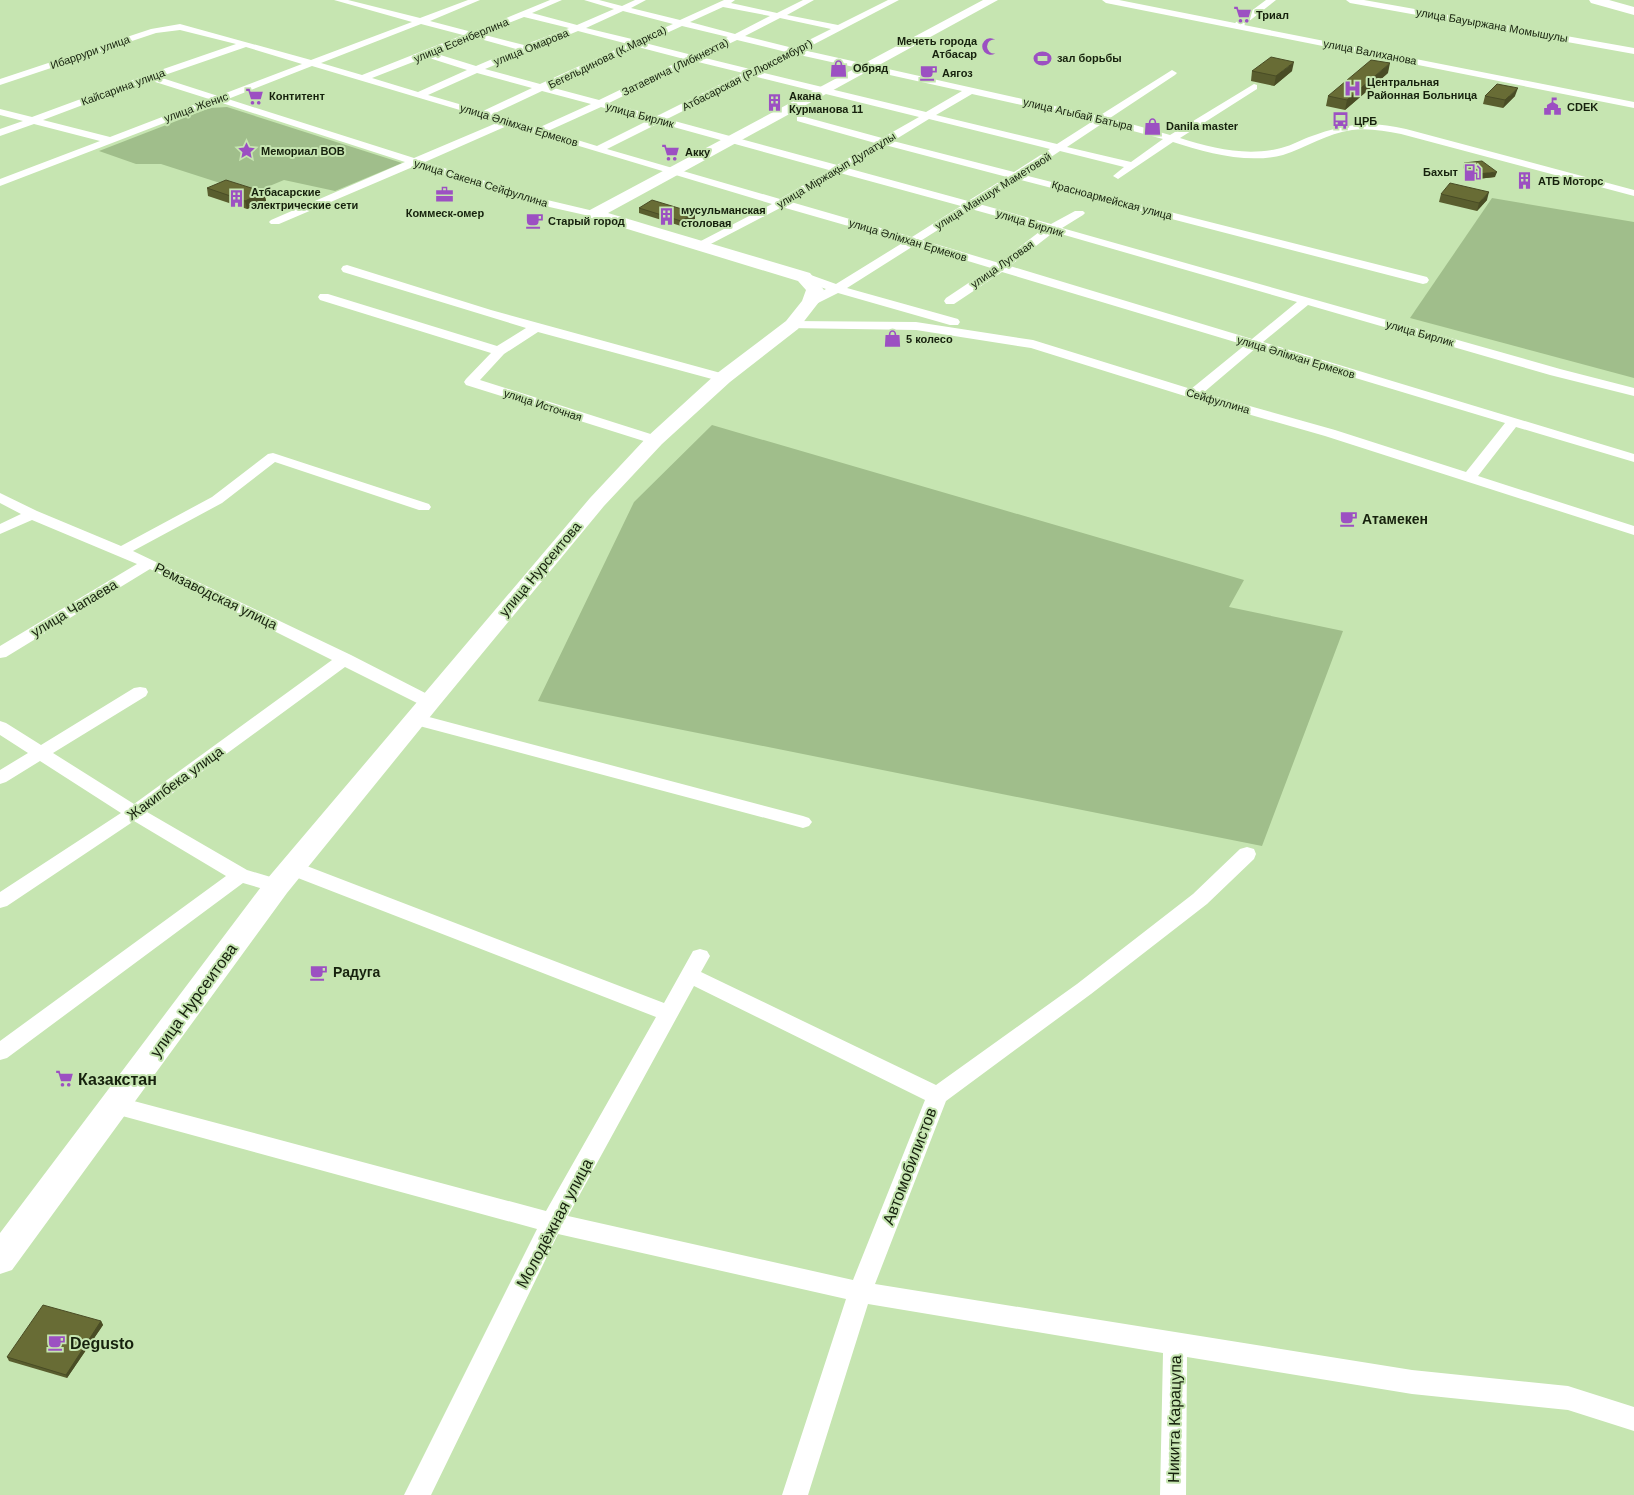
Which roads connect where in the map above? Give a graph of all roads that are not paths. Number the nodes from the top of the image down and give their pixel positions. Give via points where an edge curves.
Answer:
1 (338, 0) edge
2 (558, 0) edge
3 (588, 0) edge
4 (642, 0) edge
5 (810, 0) edge
6 (895, 0) edge
7 (992, 0) edge
8 (1106, 0) edge
9 (1272, 0) edge
10 (1350, 0) edge
11 (1595, 0) edge
12 (470, 1) edge
13 (726, 2) edge
14 (1616, 2) edge
15 (622, 8) junction
16 (1634, 11) edge
17 (524, 14) junction
18 (780, 15) junction
19 (420, 21) junction
20 (678, 23) junction
21 (1238, 26) junction
22 (180, 27) joint
23 (578, 28) junction
24 (840, 28) junction
25 (473, 35) junction
26 (738, 37) junction
27 (635, 43) junction
28 (246, 44) junction
29 (525, 48) junction
30 (795, 51) junction
31 (1634, 51) edge
32 (427, 54) junction
33 (692, 58) junction
34 (313, 64) junction
35 (868, 66) junction
36 (477, 70) junction
37 (751, 73) junction
38 (1172, 73) dead end
39 (149, 76) junction
40 (364, 78) junction
41 (0, 82) edge
42 (1254, 87) edge
43 (543, 88) junction
44 (824, 90) junction
45 (972, 90) junction
46 (419, 95) junction
47 (217, 99) junction
48 (600, 104) junction
49 (1634, 105) edge
50 (0, 112) edge
51 (484, 114) junction
52 (927, 116) junction
53 (801, 118) dead end
54 (657, 120) junction
55 (1101, 120) junction
56 (33, 121) junction
57 (508, 122) junction
58 (539, 131) junction
59 (0, 133) edge
60 (1172, 138) junction
61 (734, 139) junction
62 (108, 140) junction
63 (884, 142) junction
64 (1061, 148) junction
65 (598, 150) junction
66 (412, 162) junction
67 (1133, 166) junction
68 (839, 169) junction
69 (672, 171) junction
70 (1016, 175) junction
71 (1118, 176) dead end
72 (0, 183) edge
73 (1634, 193) edge
74 (783, 202) junction
75 (970, 205) junction
76 (1079, 213) dead end
77 (594, 214) junction
78 (275, 222) dead end
79 (1051, 230) junction
80 (913, 241) junction
81 (699, 246) junction
82 (1000, 268) junction
83 (347, 270) dead end
84 (804, 277) junction
85 (1423, 280) dead end
86 (838, 289) junction
87 (324, 298) dead end
88 (950, 301) dead end
89 (1306, 301) junction
90 (810, 302) junction
91 (792, 325) junction
92 (537, 327) junction
93 (1033, 344) junction
94 (1254, 345) junction
95 (499, 351) junction
96 (723, 378) junction
97 (1634, 392) edge
98 (1193, 394) junction
99 (1514, 422) junction
100 (655, 440) junction
101 (1634, 458) edge
102 (1469, 478) junction
103 (0, 497) edge
104 (424, 507) dead end
105 (32, 514) junction
106 (0, 530) edge
107 (1634, 531) edge
108 (122, 551) junction
109 (149, 563) junction
110 (0, 653) edge
111 (345, 659) junction
112 (140, 692) dead end
113 (421, 710) junction
114 (0, 727) edge
115 (39, 753) junction
116 (0, 778) edge
117 (134, 814) junction
118 (803, 822) dead end
119 (1247, 854) dead end
120 (240, 875) junction
121 (285, 877) junction
122 (0, 902) edge
123 (668, 1013) junction
124 (4, 1044) edge
125 (937, 1096) junction
126 (115, 1105) junction
127 (552, 1223) junction
128 (0, 1259) edge
129 (860, 1292) junction
130 (1174, 1342) junction
131 (1634, 1419) edge
132 (417, 1495) edge
133 (795, 1495) edge
134 (1173, 1495) edge

1 - 19 street
2 - 17 street, улица Есенберлина
3 - 15 street, улица Агыбай Батыра
4 - 15 street, улица Омарова
5 - 18 street, Затаевича (Либкнехта)
6 - 24 street, Атбасарская (Р.Люксембург)
7 - 35 main road
8 - 21 street, улица Валиханова
9 - 21 street
10 - 31 street, улица Бауыржана Момышулы
11 - 14 main road
12 - 19 street, улица Женис
13 - 18 street
13 - 20 street, Бегельдинова (К.Маркса)
14 - 16 main road
15 - 20 street, улица Агыбай Батыра
15 - 23 street, улица Омарова
17 - 23 street
17 - 25 street, улица Есенберлина
18 - 24 street
18 - 26 street, Затаевича (Либкнехта)
19 - 25 street
19 - 34 street, улица Женис
20 - 26 street, улица Агыбай Батыра
20 - 27 street, Бегельдинова (К.Маркса)
21 - 49 street, улица Валиханова
22 - 28 street, улица Әлімхан Ермеков
22 - 41 street, Ибаррури улица via 154,30
23 - 27 street
23 - 29 street, улица Омарова
24 - 30 street, Атбасарская (Р.Люксембург)
25 - 29 street
25 - 32 street, улица Есенберлина
26 - 30 street, улица Агыбай Батыра
26 - 33 street, Затаевича (Либкнехта)
27 - 33 street
27 - 43 street, Бегельдинова (К.Маркса)
28 - 34 street, улица Әлімхан Ермеков
28 - 39 street, Кайсарина улица
29 - 36 street, улица Омарова
30 - 35 street, улица Агыбай Батыра
30 - 37 street, Атбасарская (Р.Люксембург)
32 - 36 street, улица Бирлик
32 - 40 street, улица Есенберлина
33 - 37 street
33 - 48 street, Затаевича (Либкнехта)
34 - 40 street, улица Әлімхан Ермеков
34 - 47 street, улица Женис
35 - 44 main road
35 - 45 street, улица Агыбай Батыра
36 - 43 street, улица Бирлик
36 - 46 street, улица Омарова
37 - 44 street
37 - 54 street, Атбасарская (Р.Люксембург)
38 - 55 street, улица Маншук Маметовой
39 - 47 street, улица Сакена Сейфуллина
39 - 56 street, Кайсарина улица
40 - 46 street, улица Әлімхан Ермеков
42 - 60 street
43 - 48 street, улица Бирлик
43 - 51 street, Бегельдинова (К.Маркса)
44 - 52 street
44 - 61 main road
45 - 52 street, улица Міржақып Дулатұлы
45 - 55 street, улица Агыбай Батыра
46 - 51 street, улица Әлімхан Ермеков
47 - 62 street, улица Женис
47 - 66 street, улица Сакена Сейфуллина
48 - 54 street, улица Бирлик
48 - 58 street, Затаевича (Либкнехта)
50 - 56 street
51 - 57 street, улица Әлімхан Ермеков
52 - 63 street, улица Міржақып Дулатұлы
52 - 64 street
53 - 63 street, Красноармейская улица
54 - 61 street, улица Бирлик
54 - 65 street, Атбасарская (Р.Люксембург)
55 - 60 street, улица Агыбай Батыра
55 - 64 street, улица Маншук Маметовой
56 - 59 street, Кайсарина улица
56 - 62 street
57 - 58 street, улица Әлімхан Ермеков
57 - 66 street
58 - 65 street, улица Әлімхан Ермеков
60 - 67 street
60 - 73 street, улица Агыбай Батыра via 1213,150 1252,155 1280,152 1350,127 1373,126
61 - 68 street, улица Бирлик
61 - 69 main road
62 - 72 street, улица Женис
63 - 68 street, улица Міржақып Дулатұлы
63 - 70 street, Красноармейская улица
64 - 67 street
64 - 70 street, улица Маншук Маметовой
65 - 69 street, улица Әлімхан Ермеков
66 - 77 street, улица Сакена Сейфуллина via 540,202
66 - 78 street
67 - 71 street
68 - 74 street, улица Міржақып Дулатұлы
68 - 75 street, улица Бирлик
69 - 74 street, улица Әлімхан Ермеков
69 - 77 main road
70 - 75 street, улица Маншук Маметовой
70 - 85 street, Красноармейская улица
74 - 80 street, улица Әлімхан Ермеков
74 - 81 street, улица Міржақып Дулатұлы
75 - 79 street, улица Бирлик
75 - 80 street, улица Маншук Маметовой
76 - 79 street, улица Луговая
77 - 81 main road, улица Сакена Сейфуллина
79 - 82 street, улица Луговая
79 - 89 street, улица Бирлик
80 - 82 street, улица Әлімхан Ермеков
80 - 86 street, улица Маншук Маметовой
81 - 84 main road, улица Сакена Сейфуллина
82 - 88 street, улица Луговая
82 - 94 street, улица Әлімхан Ермеков
83 - 92 street
84 - 86 street, улица Сакена Сейфуллина
84 - 90 main road via 815,290
86 - 90 street, улица Маншук Маметовой
86 - 93 street, улица Сакена Сейфуллина
87 - 95 street
89 - 94 street
89 - 97 street, улица Бирлик
90 - 91 main road, улица Нурсеитова
91 - 93 street, Сейфуллина via 916,326
91 - 96 main road, улица Нурсеитова
92 - 95 street, улица Источная
92 - 96 street
93 - 98 street, Сейфуллина
94 - 98 street
94 - 99 street, улица Әлімхан Ермеков
95 - 100 street, улица Источная via 471,382
96 - 100 main road, улица Нурсеитова
98 - 102 street, Сейфуллина
99 - 101 street, улица Әлімхан Ермеков
99 - 102 street
100 - 113 main road, улица Нурсеитова via 597,502
102 - 107 street, Сейфуллина
103 - 105 street, Ремзаводская улица
104 - 108 street via 273,458 217,500
105 - 106 street
105 - 108 street, Ремзаводская улица
108 - 109 street, Ремзаводская улица
109 - 110 street, улица Чапаева
109 - 111 street, Ремзаводская улица
111 - 113 street, Ремзаводская улица
111 - 117 street, Жакипбека улица
112 - 115 street
113 - 118 street, Ремзаводская улица
113 - 121 main road, улица Нурсеитова
114 - 115 street
115 - 116 street
115 - 117 street
117 - 120 street
117 - 122 street, Жакипбека улица
119 - 125 street, Автомобилистов via 1200,899
120 - 121 street
120 - 124 street
121 - 123 street
121 - 126 main road, улица Нурсеитова
123 - 125 street, Молодёжная улица via 695,966
123 - 127 street, Молодёжная улица
125 - 129 street, Автомобилистов
126 - 127 street
126 - 128 main road, улица Нурсеитова
127 - 129 street
127 - 132 street, Молодёжная улица
129 - 130 street
129 - 133 street, Автомобилистов
130 - 131 street via 1412,1382 1568,1398
130 - 134 street, Никита Карацупа

